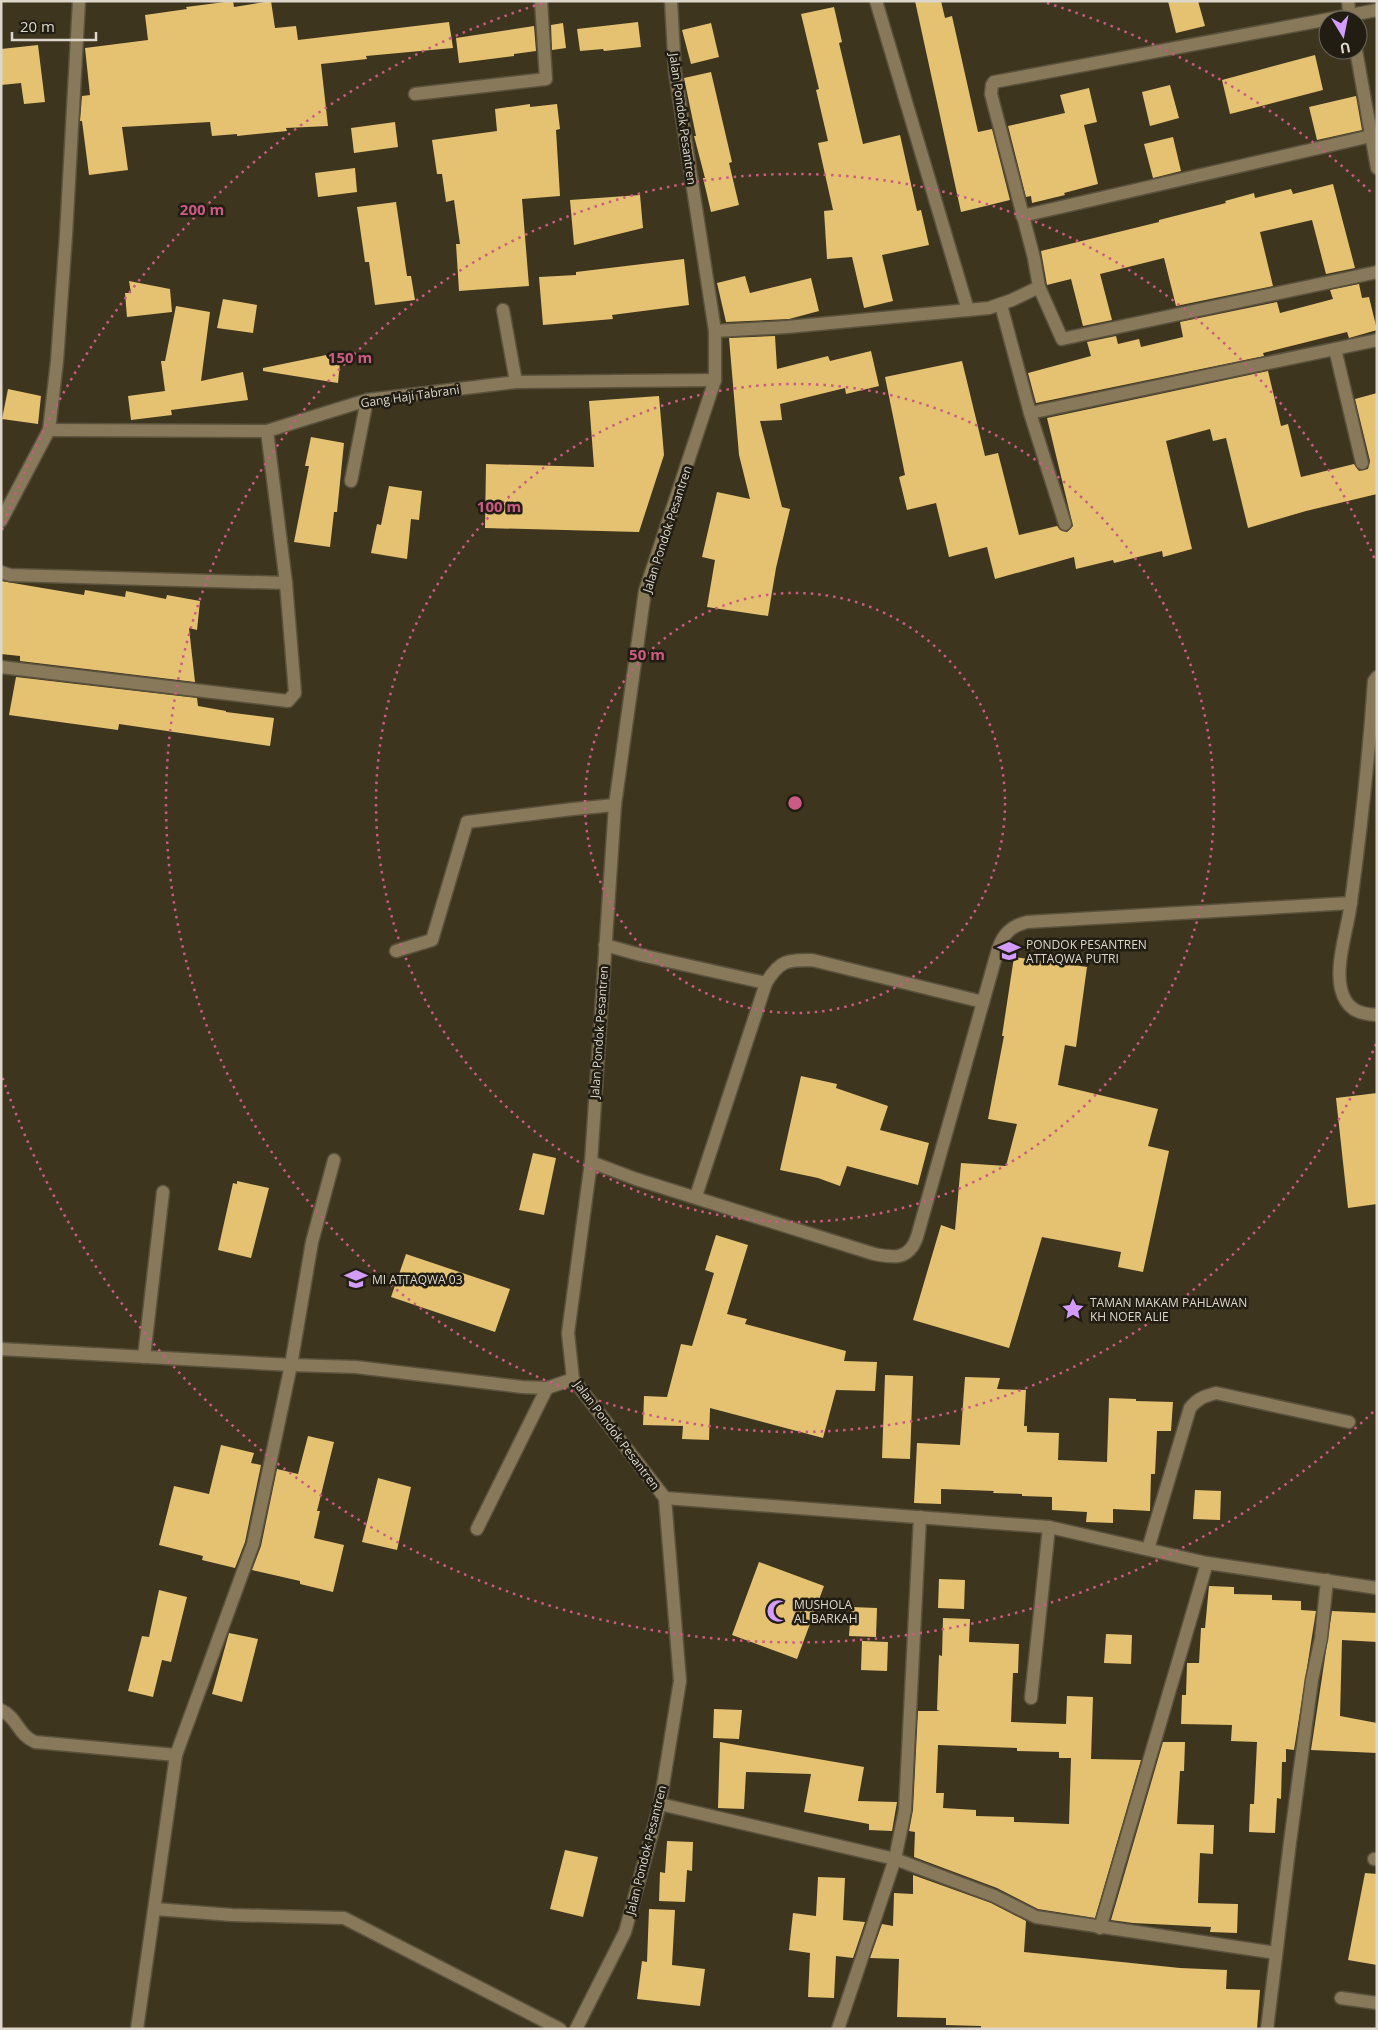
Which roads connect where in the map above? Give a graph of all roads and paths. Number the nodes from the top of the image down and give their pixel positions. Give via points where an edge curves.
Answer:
1 (79, 1) edge
2 (541, 1) edge
3 (671, 1) edge
4 (876, 1) edge
5 (1318, 23) edge
6 (1358, 60) edge
7 (415, 94) dead end
8 (1371, 136) junction
9 (1377, 168) edge
10 (1022, 216) junction
11 (1377, 272) edge
12 (1039, 287) junction
13 (995, 306) junction
14 (971, 309) junction
15 (503, 310) dead end
16 (714, 331) junction
17 (1377, 340) edge
18 (1334, 349) junction
19 (715, 380) junction
20 (516, 382) junction
21 (367, 400) junction
22 (1030, 412) junction
23 (49, 430) junction
24 (267, 431) junction
25 (1362, 463) dead end
26 (351, 481) dead end
27 (1, 521) edge
28 (1065, 524) dead end
29 (1, 572) edge
30 (286, 583) junction
31 (1, 667) edge
32 (1377, 677) edge
33 (614, 806) junction
34 (1351, 902) junction
35 (605, 945) junction
36 (396, 951) dead end
37 (766, 983) junction
38 (983, 1002) junction
39 (1377, 1015) edge
40 (334, 1160) dead end
41 (591, 1162) junction
42 (164, 1192) dead end
43 (696, 1196) junction
44 (1, 1349) edge
45 (144, 1357) junction
46 (291, 1365) junction
47 (573, 1379) junction
48 (547, 1388) junction
49 (1350, 1422) dead end
50 (665, 1498) junction
51 (920, 1517) junction
52 (1049, 1527) junction
53 (477, 1529) dead end
54 (1148, 1549) junction
55 (1207, 1562) junction
56 (1327, 1580) junction
57 (1377, 1588) edge
58 (1031, 1698) dead end
59 (1, 1710) edge
60 (176, 1755) junction
61 (660, 1804) junction
62 (894, 1859) junction
63 (155, 1909) junction
64 (1100, 1928) junction
65 (1276, 1953) junction
66 (1341, 1998) dead end
67 (1377, 2004) edge
68 (137, 2029) edge
69 (560, 2029) edge
70 (576, 2029) edge
71 (838, 2029) edge
72 (1266, 2029) edge

1 - 23 street via 66,234
2 - 7 street via 546,79
3 - 16 street, Jalan Pondok Pesantren via 675,72
4 - 14 street
5 - 10 street via 994,82 991,94
6 - 8 street
8 - 9 street
8 - 10 street
10 - 12 street
11 - 12 street via 1062,339
12 - 13 street
13 - 14 street
13 - 22 street
14 - 16 street
15 - 20 street
16 - 19 street, Jalan Pondok Pesantren
17 - 18 street
18 - 22 street
18 - 25 street
19 - 20 street, Gang Haji Tabrani
19 - 33 street, Jalan Pondok Pesantren via 645,590
20 - 21 street, Gang Haji Tabrani
21 - 24 street, Gang Haji Tabrani
21 - 26 street
22 - 28 street
23 - 24 street, Gang Haji Tabrani
23 - 27 street
24 - 30 street
29 - 30 street via 10,576
30 - 31 street via 296,693 288,701
32 - 34 street via 1374,681
33 - 35 street, Jalan Pondok Pesantren
33 - 36 street via 467,822 432,940
34 - 38 street via 1017,924 1001,939
34 - 39 street via 1339,974 1341,990 1347,1004 1360,1014
35 - 37 street
35 - 41 street, Jalan Pondok Pesantren
37 - 38 street via 774,971 789,960 812,960
37 - 43 street
38 - 43 street via 917,1238 910,1251 895,1258 874,1254
40 - 46 street via 312,1242
41 - 43 street
41 - 47 street, Jalan Pondok Pesantren via 568,1333
42 - 45 street
44 - 45 street
45 - 46 street
46 - 48 street via 356,1367 483,1384
46 - 60 street via 253,1544
47 - 48 street
47 - 50 street, Jalan Pondok Pesantren
48 - 53 street
49 - 54 street via 1216,1393 1196,1401 1190,1408
50 - 51 street
50 - 61 street, Jalan Pondok Pesantren via 680,1680
51 - 52 street
51 - 62 street via 905,1810
52 - 54 street
52 - 58 street
54 - 55 street
55 - 56 street
55 - 64 street
56 - 57 street
56 - 65 street
59 - 60 street via 15,1722 25,1738 35,1742
60 - 63 street
61 - 62 street
61 - 70 street, Jalan Pondok Pesantren via 625,1932
62 - 64 street via 994,1896 1036,1917
62 - 71 street
63 - 68 street
63 - 69 street via 344,1918
64 - 65 street
65 - 72 street
66 - 67 street

